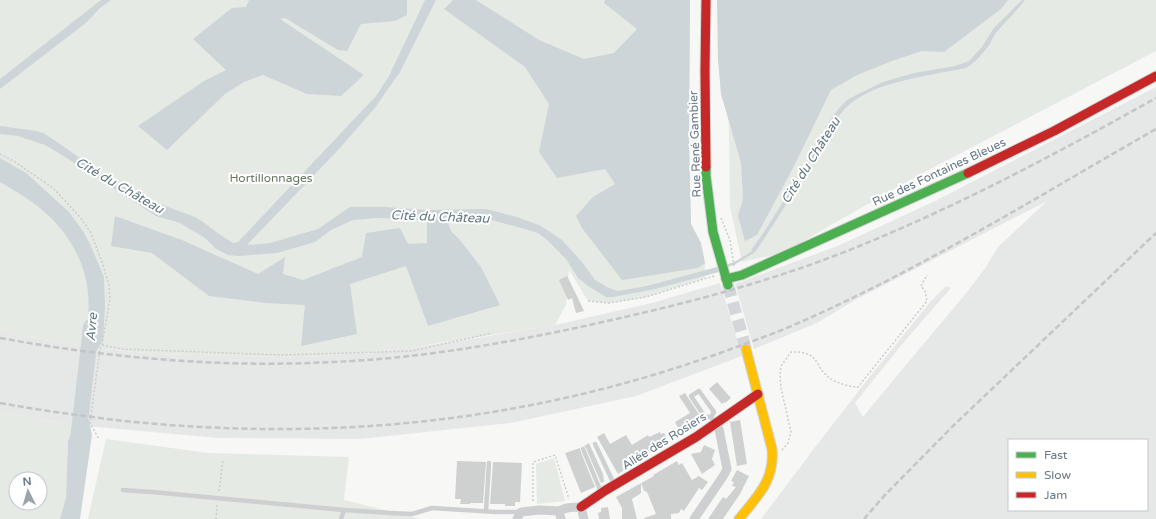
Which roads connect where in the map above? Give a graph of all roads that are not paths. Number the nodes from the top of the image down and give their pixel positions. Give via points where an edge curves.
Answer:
1 (706, 0) edge
2 (1156, 76) edge
3 (727, 279) joint
4 (746, 349) tunnel mouth
5 (758, 394) junction
6 (713, 420) junction
7 (595, 444) dead end
8 (582, 449) dead end
9 (489, 463) dead end
10 (615, 485) junction
11 (124, 490) dead end
12 (602, 493) junction
13 (581, 507) junction
14 (344, 510) junction
15 (486, 511) junction
16 (519, 515) edge
17 (560, 515) edge
18 (341, 519) edge
19 (584, 519) edge
20 (694, 519) edge
21 (739, 519) edge

1 - 3 street, Rue René Gambier via 706,176 713,232
2 - 3 street, Rue des Fontaines Bleues via 1054,131 947,183 742,275
4 - 5 street
5 - 6 street, Allée des Rosiers
5 - 21 street via 773,460 770,474 763,487
6 - 6 lane via 705,417 691,396 699,391 714,412
6 - 10 street, Allée des Rosiers via 696,438
6 - 20 street via 719,429 727,469
7 - 10 lane
8 - 12 lane
9 - 15 lane
10 - 12 street, Allée des Rosiers
11 - 14 lane
12 - 13 street, Allée des Rosiers
13 - 17 street via 571,507
13 - 19 street
14 - 15 lane via 412,514 432,508
14 - 18 lane
15 - 16 lane
16 - 17 street via 533,510 547,510

